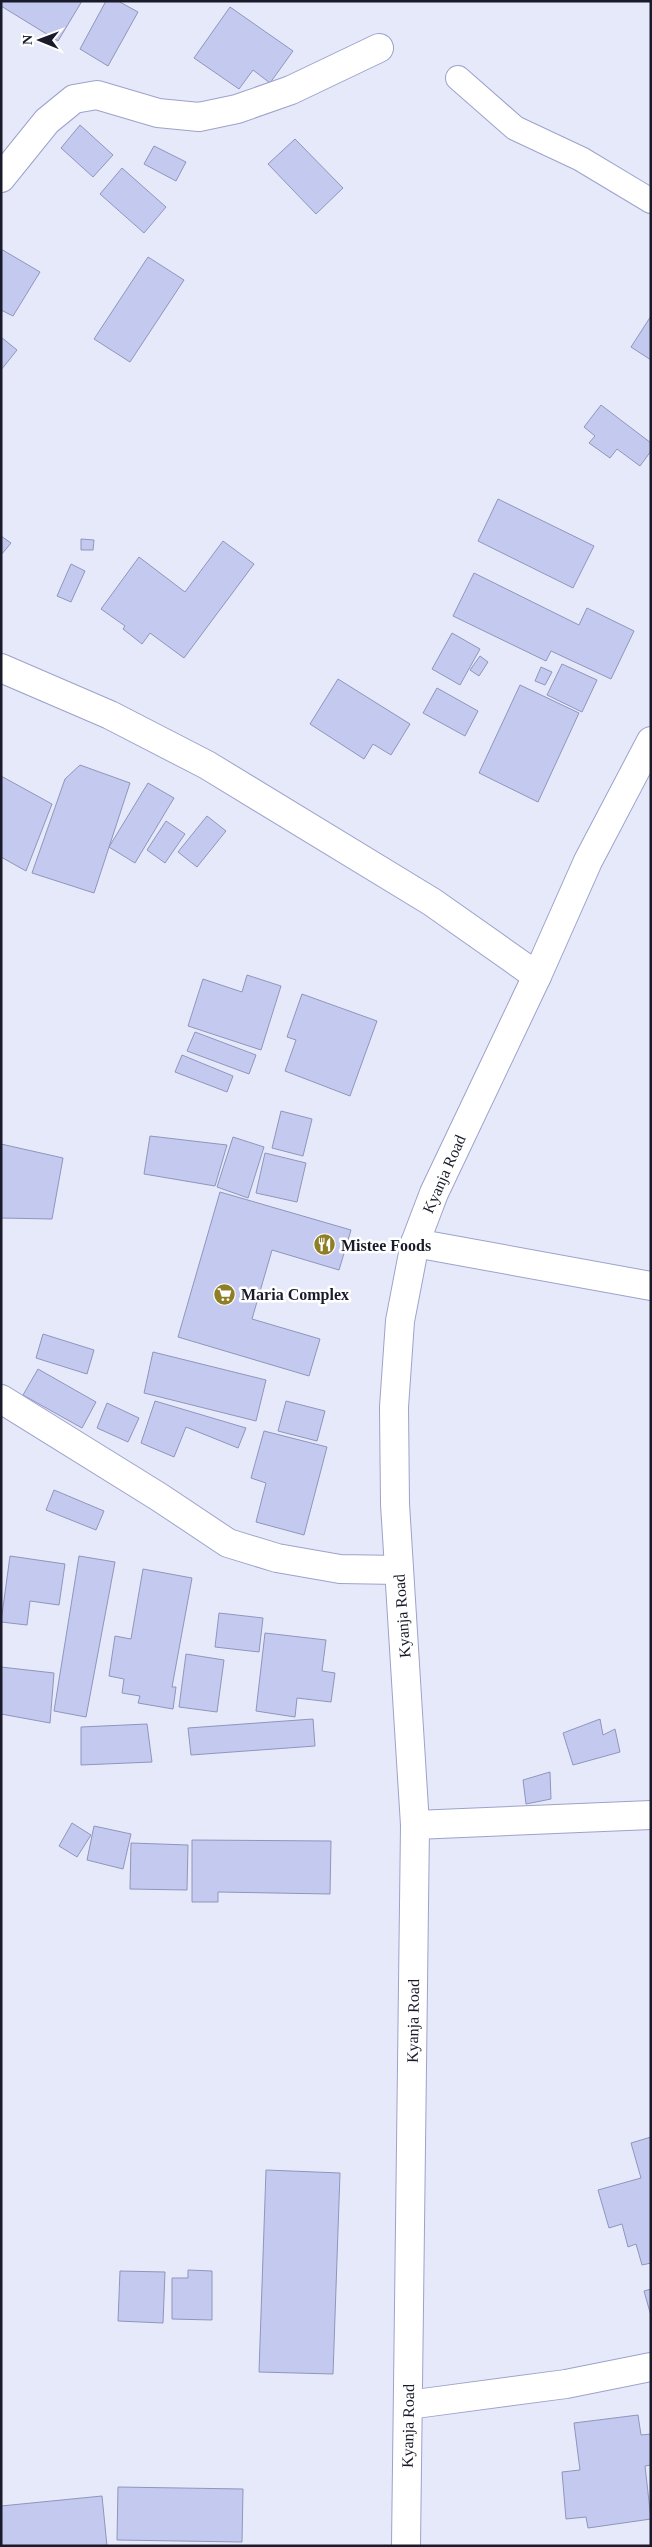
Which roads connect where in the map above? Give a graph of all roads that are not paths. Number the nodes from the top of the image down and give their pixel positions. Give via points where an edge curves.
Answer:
1 (379, 48) dead end
2 (458, 78) dead end
3 (1, 178) edge
4 (651, 201) edge
5 (1, 668) edge
6 (651, 741) edge
7 (537, 976) junction
8 (415, 1243) junction
9 (651, 1286) edge
10 (1, 1399) edge
11 (399, 1570) junction
12 (651, 1815) edge
13 (416, 1825) junction
14 (651, 2367) edge
15 (408, 2405) junction
16 (406, 2546) edge

1 - 3 street via 291,90 237,110 199,117 158,113 97,95 74,99 48,121
2 - 4 lane via 515,128 581,160
5 - 7 street via 110,715 206,766 432,902
6 - 7 street, Kyanja Road via 588,861
7 - 8 street, Kyanja Road via 434,1193
8 - 9 street
8 - 11 street, Kyanja Road via 400,1321 394,1407
10 - 11 street via 228,1543 278,1558 331,1567
11 - 13 street, Kyanja Road
12 - 13 street
13 - 15 street, Kyanja Road
14 - 15 street via 566,2384
15 - 16 street, Kyanja Road

